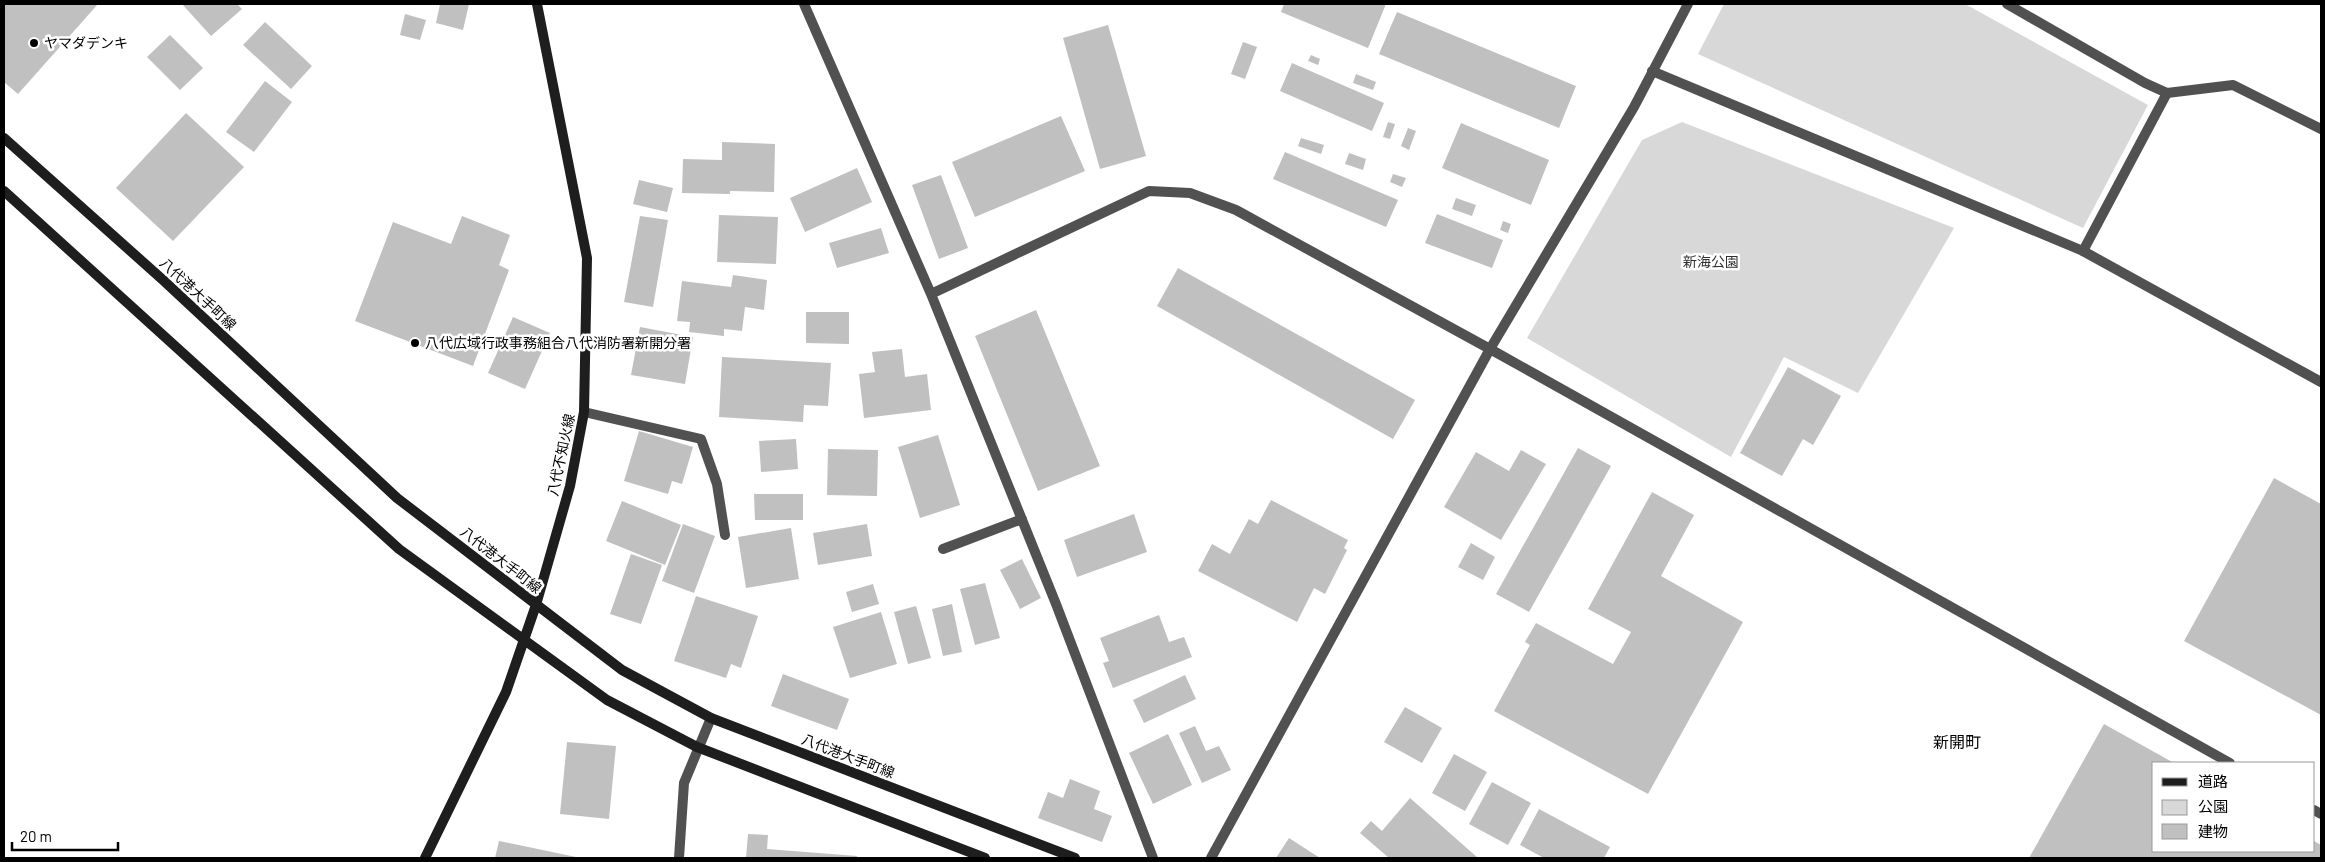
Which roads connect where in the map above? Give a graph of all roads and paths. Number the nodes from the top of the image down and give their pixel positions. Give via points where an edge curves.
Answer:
1 (537, 4) edge
2 (804, 4) edge
3 (1688, 4) edge
4 (2007, 4) edge
5 (1652, 71) junction
6 (2167, 93) junction
7 (2321, 129) edge
8 (4, 138) edge
9 (4, 190) edge
10 (2083, 251) junction
11 (931, 294) junction
12 (1490, 350) junction
13 (2321, 382) edge
14 (584, 412) junction
15 (1022, 519) junction
16 (725, 535) dead end
17 (943, 549) dead end
18 (536, 604) junction
19 (524, 642) junction
20 (711, 718) junction
21 (697, 747) junction
22 (2228, 762) edge
23 (425, 858) edge
24 (678, 858) edge
25 (985, 858) edge
26 (1075, 858) edge
27 (1153, 858) edge
28 (1211, 858) edge

1 - 14 main road, 八代不知火線 via 587,258
2 - 11 street
3 - 5 street
4 - 6 street
5 - 10 street
5 - 12 street
6 - 7 street via 2233,85
6 - 10 street
8 - 18 main road, 八代港大手町線 via 163,280 396,498
9 - 19 main road via 399,549
10 - 13 street
11 - 12 street via 1149,190 1190,193 1236,210
11 - 15 street
12 - 22 street
12 - 28 street
14 - 16 street via 700,439 717,484
14 - 18 main road, 八代不知火線 via 570,486
15 - 17 street
15 - 27 street
18 - 19 main road, 八代不知火線
18 - 20 main road, 八代港大手町線 via 622,670
19 - 21 main road via 607,700
19 - 23 main road, 八代不知火線 via 506,692
20 - 21 street
20 - 26 main road, 八代港大手町線
21 - 24 street via 684,783
21 - 25 main road

